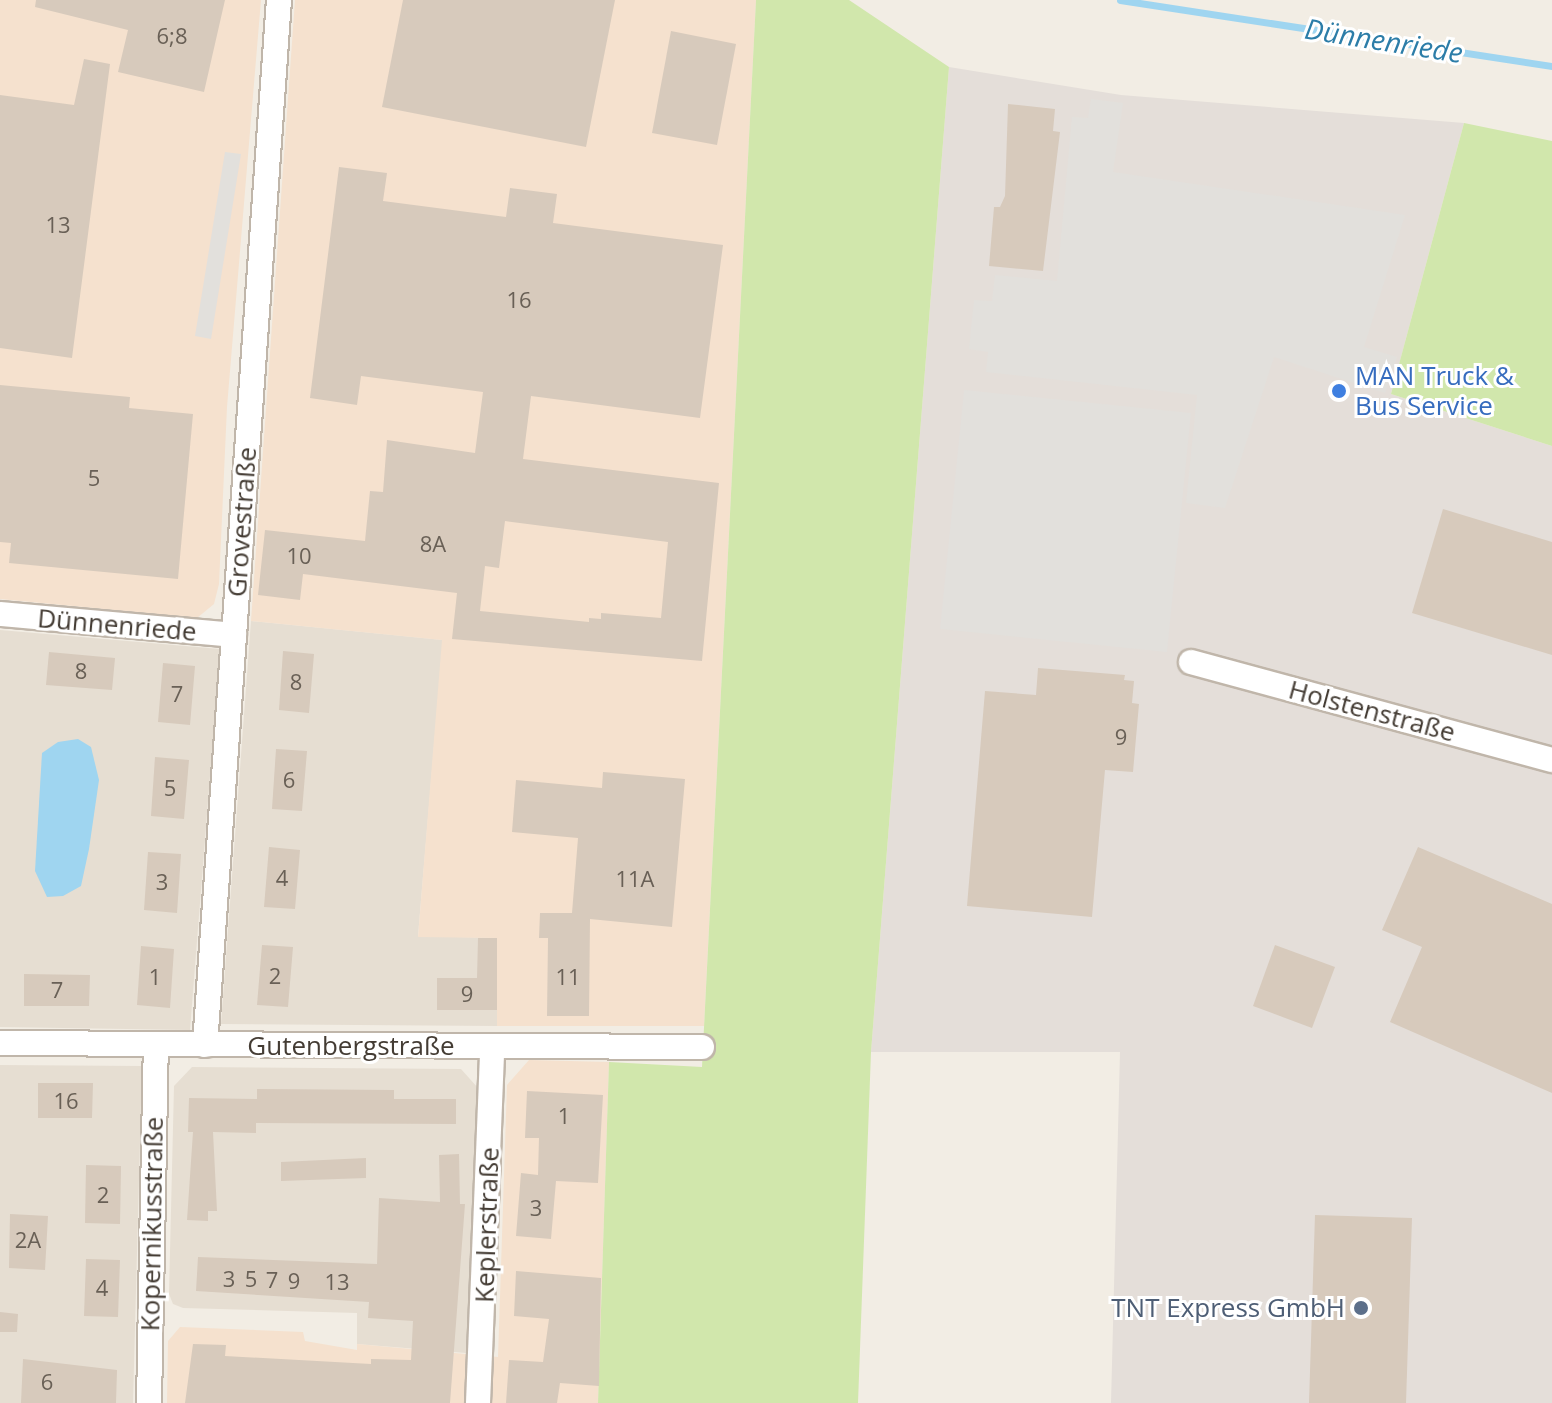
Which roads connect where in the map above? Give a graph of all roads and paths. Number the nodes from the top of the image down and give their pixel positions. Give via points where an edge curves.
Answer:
1 (279, 0) edge
2 (0, 614) edge
3 (234, 635) junction
4 (1191, 662) dead end
5 (1552, 760) edge
6 (0, 1043) edge
7 (156, 1044) junction
8 (205, 1045) junction
9 (492, 1047) junction
10 (702, 1047) dead end
11 (149, 1403) edge
12 (478, 1403) edge

1 - 3 street, Grovestraße
2 - 3 street, Dünnenriede
3 - 8 street, Grovestraße
4 - 5 street, Holstenstraße
6 - 7 street, Gutenbergstraße
7 - 8 street, Gutenbergstraße
7 - 11 street, Kopernikusstraße
8 - 9 street, Gutenbergstraße
9 - 10 street, Gutenbergstraße
9 - 12 street, Keplerstraße

